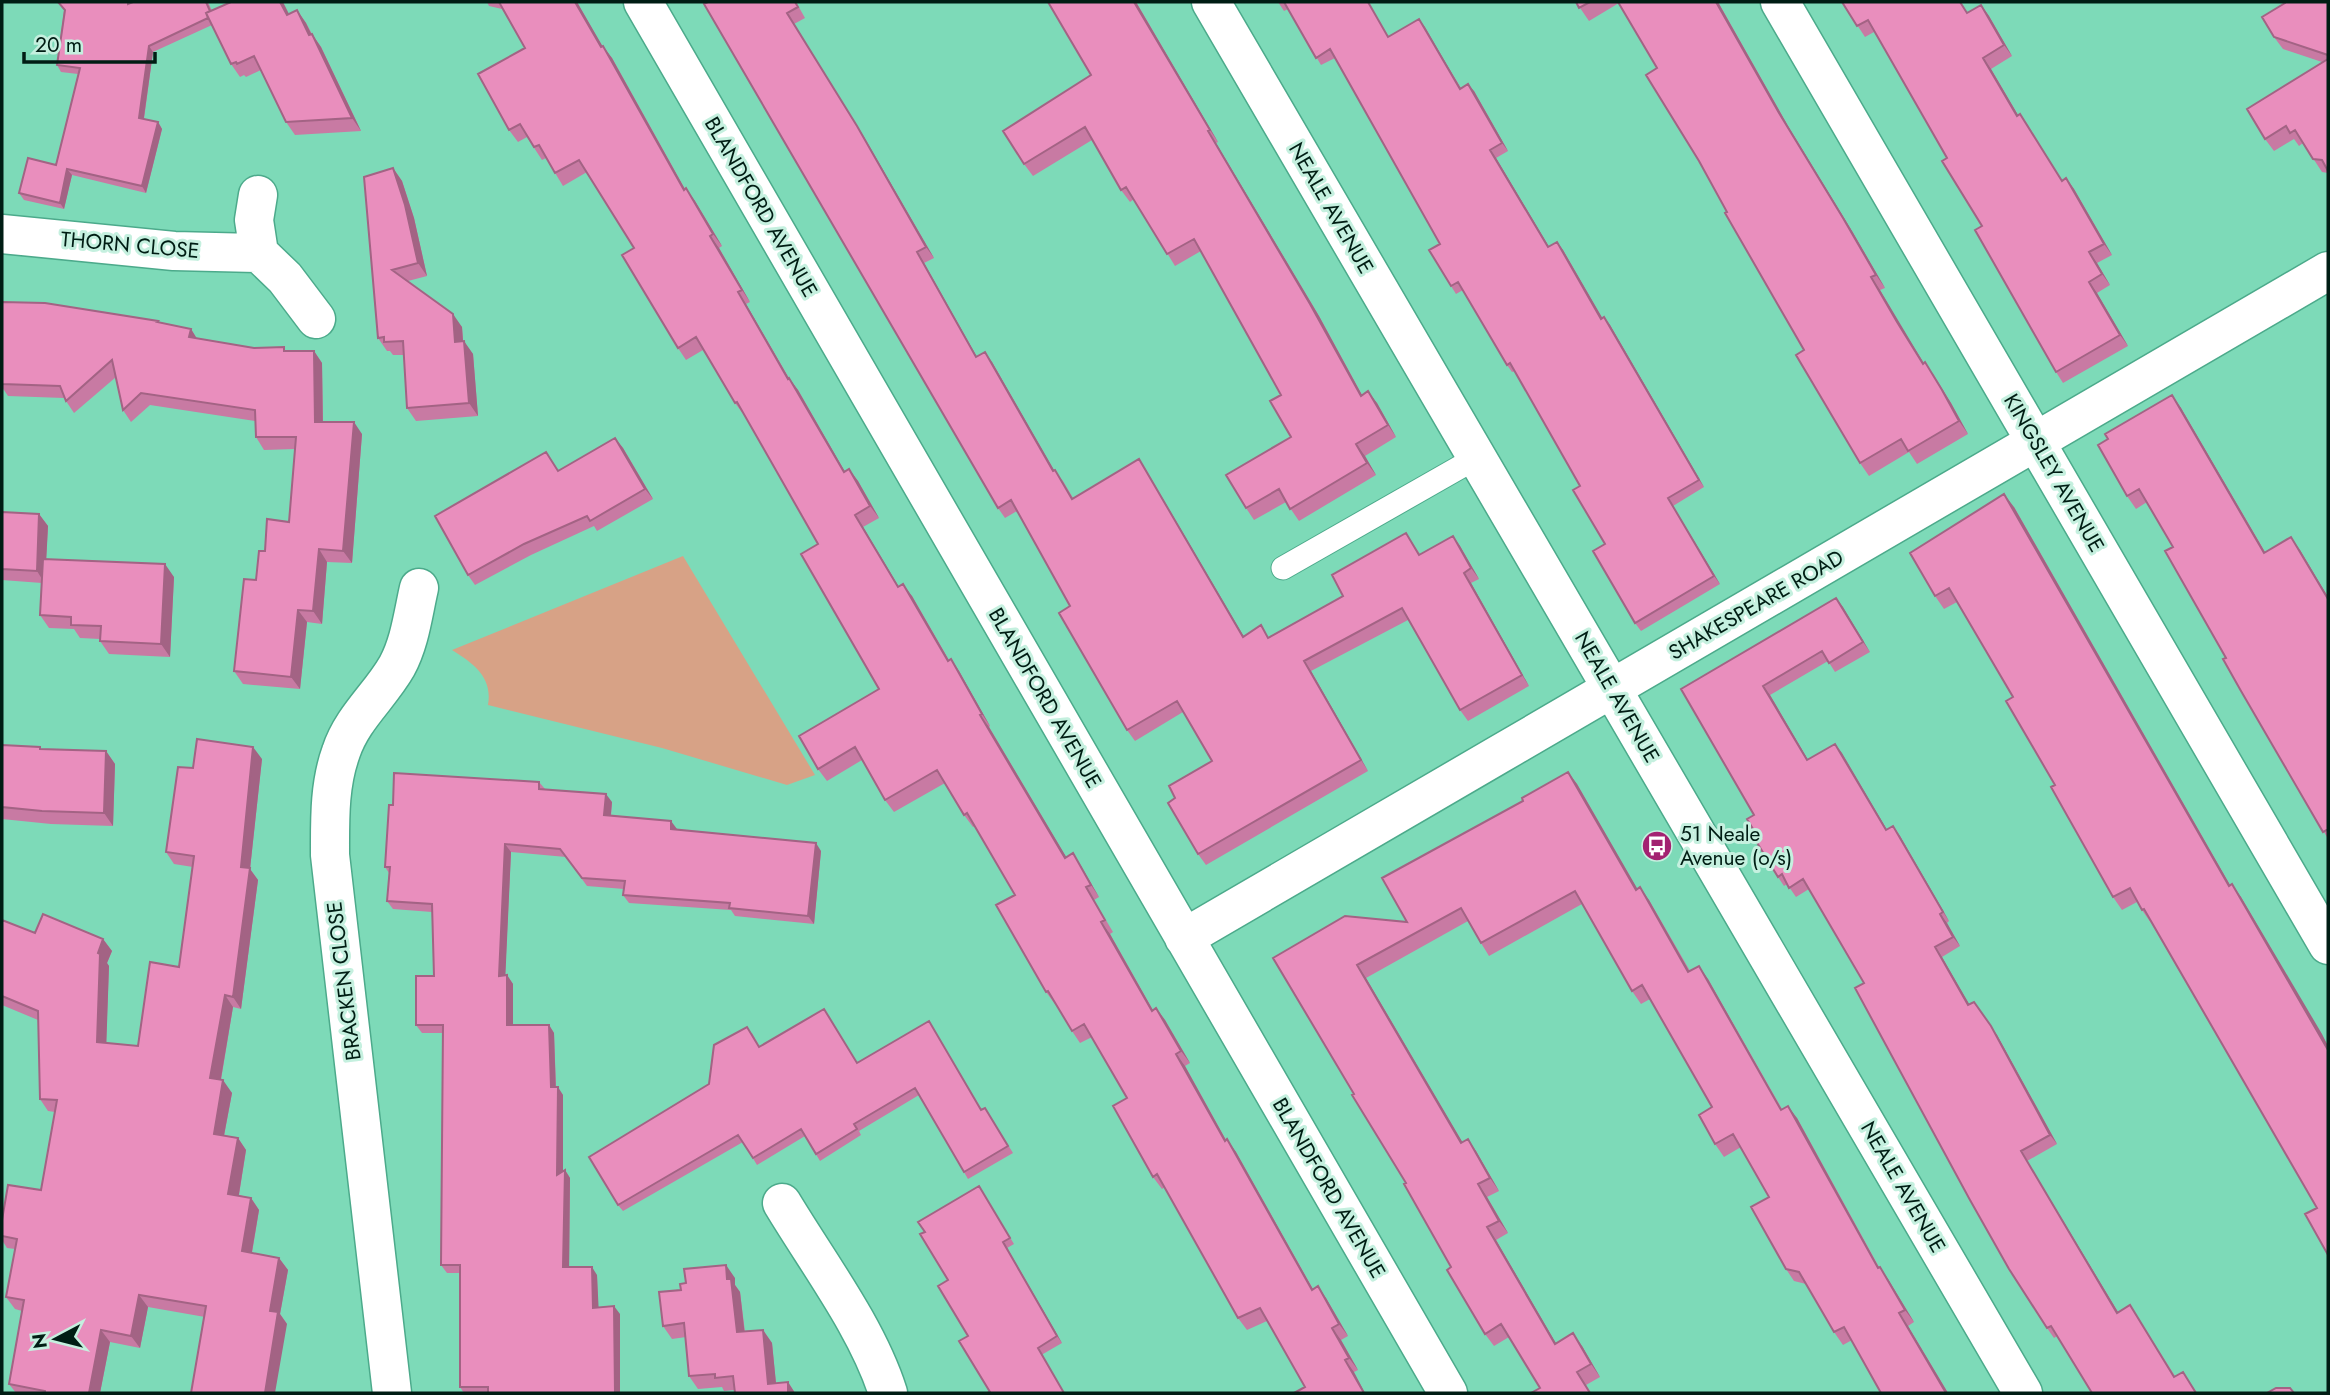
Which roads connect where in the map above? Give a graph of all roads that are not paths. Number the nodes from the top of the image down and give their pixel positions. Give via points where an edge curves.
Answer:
1 (642, 2) edge
2 (1211, 2) edge
3 (1780, 2) edge
4 (258, 195) dead end
5 (2, 234) edge
6 (259, 253) junction
7 (2328, 271) edge
8 (316, 319) dead end
9 (2037, 443) junction
10 (1476, 458) junction
11 (1283, 568) dead end
12 (418, 588) dead end
13 (1612, 688) junction
14 (1184, 938) junction
15 (2328, 945) edge
16 (782, 1203) dead end
17 (392, 1393) edge
18 (888, 1393) edge
19 (1448, 1393) edge
20 (2022, 1393) edge

1 - 14 street, BLANDFORD AVENUE
2 - 10 street, NEALE AVENUE
3 - 9 street, KINGSLEY AVENUE
4 - 6 street via 254,220
5 - 6 street, THORN CLOSE via 174,251
6 - 8 street
7 - 9 street, SHAKESPEARE ROAD
9 - 13 street, SHAKESPEARE ROAD
9 - 15 street, KINGSLEY AVENUE
10 - 11 lane
10 - 13 street, NEALE AVENUE
12 - 17 street, BRACKEN CLOSE via 408,638 396,666 358,717 341,752 330,800 330,855
13 - 14 street, SHAKESPEARE ROAD
13 - 20 street, NEALE AVENUE
14 - 19 street, BLANDFORD AVENUE
16 - 18 street via 857,1324

